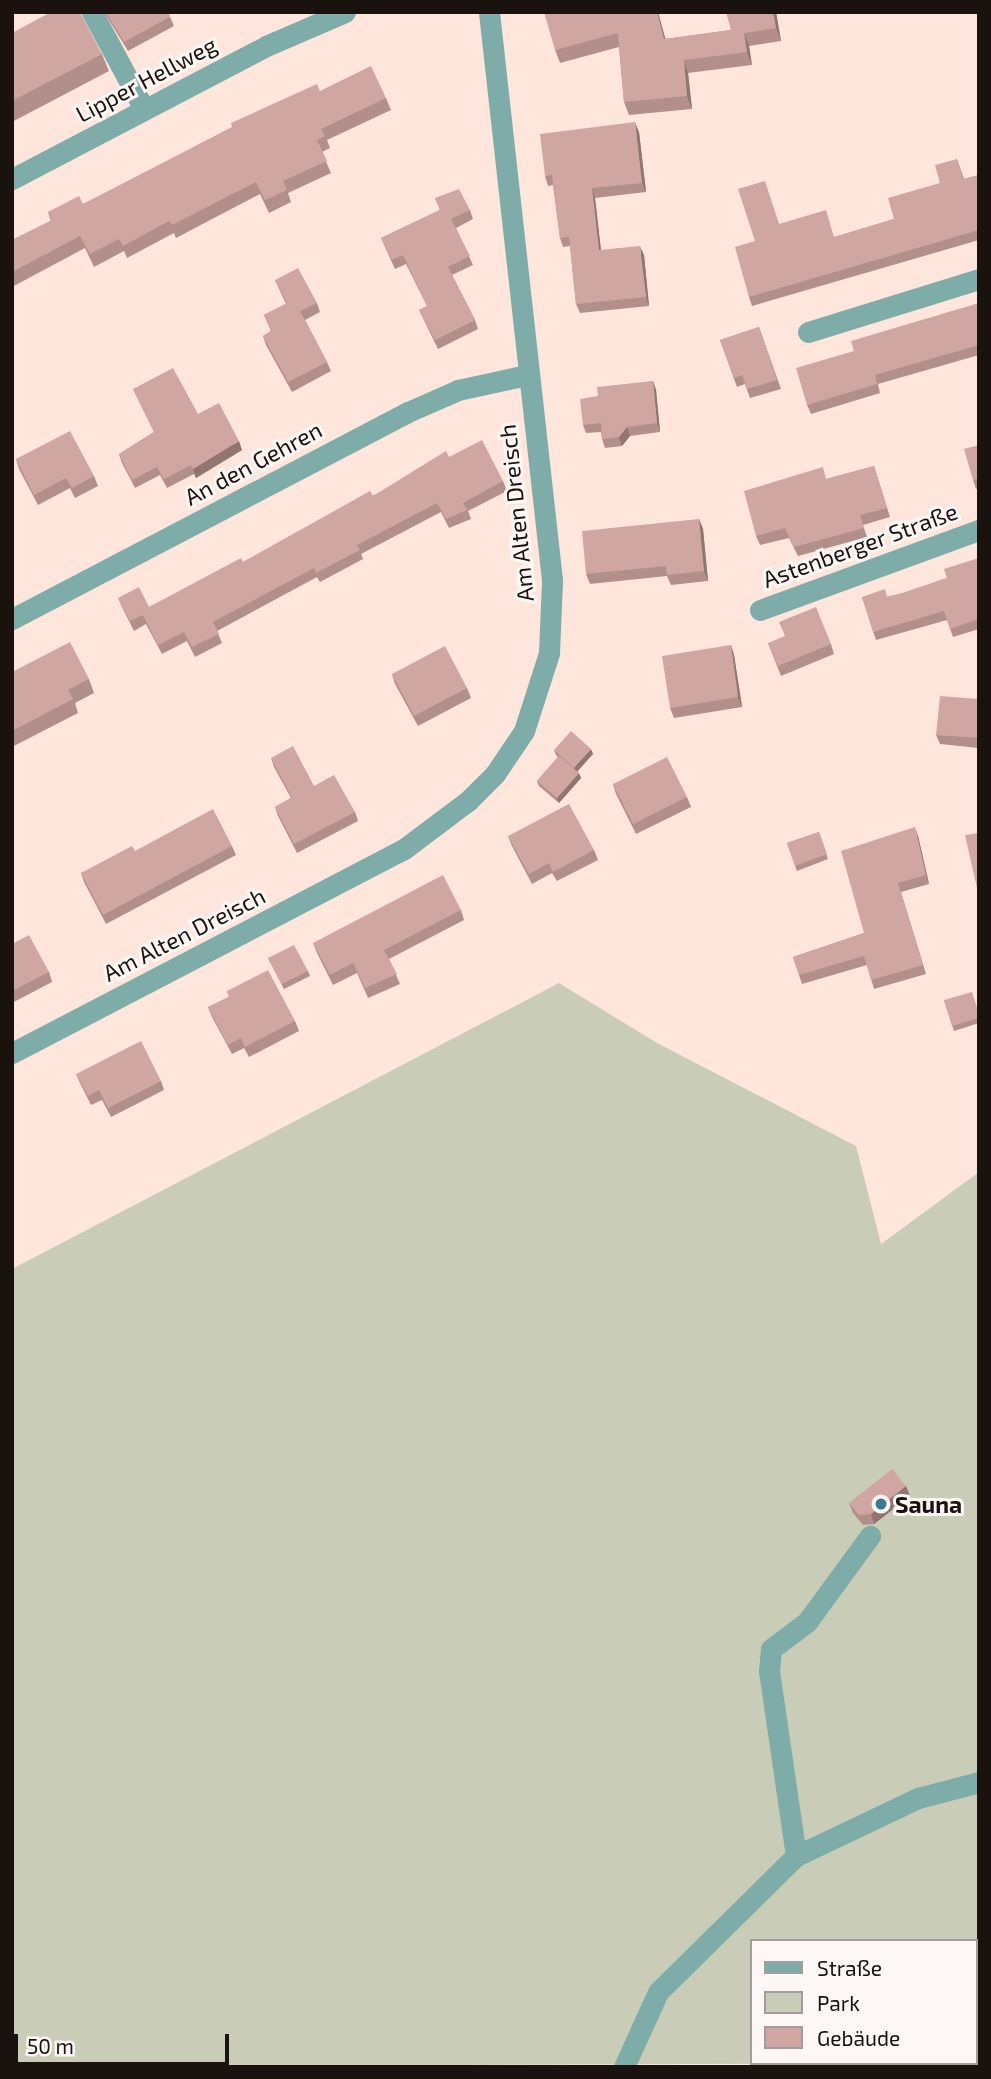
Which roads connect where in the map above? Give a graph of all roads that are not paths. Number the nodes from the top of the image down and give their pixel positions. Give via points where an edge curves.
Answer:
1 (92, 12) edge
2 (345, 12) edge
3 (489, 12) edge
4 (144, 109) junction
5 (12, 179) edge
6 (979, 279) edge
7 (808, 332) dead end
8 (527, 375) junction
9 (979, 530) edge
10 (760, 610) dead end
11 (12, 619) edge
12 (12, 1053) edge
13 (870, 1536) dead end
14 (979, 1782) edge
15 (796, 1856) junction
16 (624, 2067) edge

1 - 4 street
2 - 4 street, Lipper Hellweg via 266,46
3 - 8 street, Am Alten Dreisch
4 - 5 street, Lipper Hellweg
6 - 7 street
8 - 11 street, An den Gehren via 458,390 408,412
8 - 12 street, Am Alten Dreisch via 552,580 552,628 535,704 524,731 495,774 468,802 404,849
9 - 10 street, Astenberger Straße
13 - 15 street via 807,1622 771,1649 771,1693
14 - 15 street via 918,1798
15 - 16 street via 657,1992

